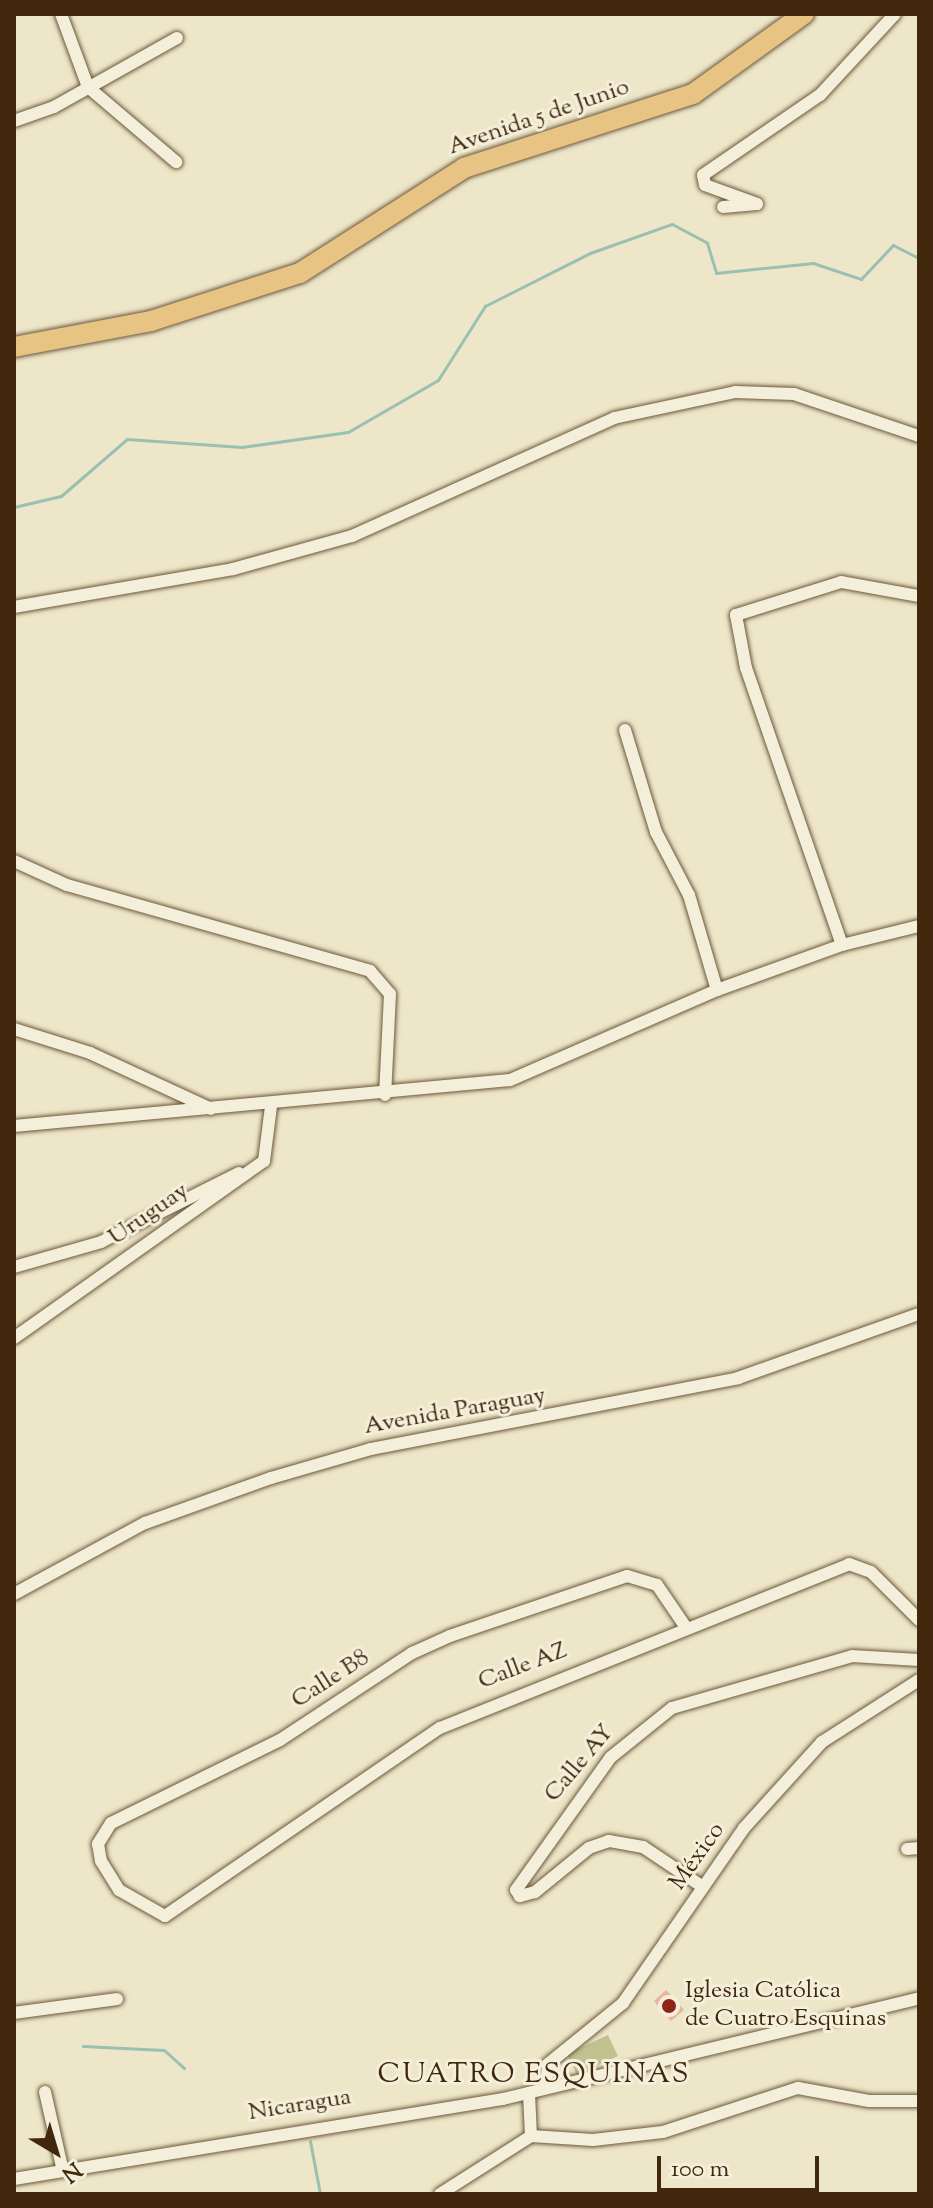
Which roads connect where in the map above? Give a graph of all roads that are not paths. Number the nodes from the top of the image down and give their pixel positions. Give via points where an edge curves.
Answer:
1 (61, 14) edge
2 (804, 14) edge
3 (895, 14) edge
4 (177, 38) dead end
5 (88, 87) junction
6 (14, 121) edge
7 (176, 162) dead end
8 (723, 207) dead end
9 (14, 347) edge
10 (919, 436) edge
11 (919, 596) edge
12 (14, 607) edge
13 (625, 730) dead end
14 (14, 861) edge
15 (919, 926) edge
16 (842, 945) junction
17 (717, 990) junction
18 (14, 1029) edge
19 (385, 1095) junction
20 (271, 1106) junction
21 (211, 1109) junction
22 (14, 1126) edge
23 (257, 1166) junction
24 (14, 1267) edge
25 (919, 1314) edge
26 (14, 1338) edge
27 (14, 1594) edge
28 (919, 1620) edge
29 (685, 1626) junction
30 (919, 1660) edge
31 (919, 1680) edge
32 (703, 1887) junction
33 (165, 1916) joint
34 (919, 1998) edge
35 (117, 1999) dead end
36 (14, 2013) edge
37 (546, 2087) junction
38 (45, 2092) dead end
39 (529, 2093) junction
40 (919, 2101) edge
41 (531, 2136) junction
42 (63, 2171) junction
43 (14, 2179) edge
44 (440, 2194) edge

1 - 5 street
2 - 9 main road, Avenida 5 de Junio via 693,94 464,168 300,273 151,321
3 - 8 street via 820,95 703,175 705,185 757,204
4 - 5 street
5 - 6 street
5 - 7 street
10 - 12 street via 794,394 735,392 614,418 352,536 233,569
11 - 16 street via 841,582 736,615 746,668
13 - 17 street via 656,832 689,895
14 - 19 street via 67,885 370,971 390,994
15 - 16 street
16 - 17 street
17 - 19 street via 510,1080
18 - 21 street via 90,1053
19 - 20 street
20 - 21 street
20 - 23 street via 268,1154
21 - 22 street
23 - 24 street via 101,1242
23 - 26 street, Uruguay
25 - 27 street, Avenida Paraguay via 738,1378 371,1449 271,1478 145,1523
28 - 29 street, Calle AZ via 871,1572 849,1564
29 - 33 street, Calle AZ via 440,1728
29 - 33 street, Calle B8 via 657,1585 616,1576 412,1653 280,1740 102,1831 101,1861 119,1890
30 - 32 street, Calle AY via 852,1656 672,1708 611,1757 516,1890 520,1896 535,1892 589,1848 609,1841 643,1847
31 - 32 street, México via 898,1698 834,1730 744,1828
32 - 37 street, México via 623,2003 548,2064
34 - 37 street, Nicaragua
35 - 36 street
37 - 39 street, Nicaragua
38 - 42 street
39 - 41 street
39 - 42 street, Nicaragua
40 - 41 street via 869,2101 798,2088 663,2132 593,2140
41 - 44 street
42 - 43 street, Nicaragua

